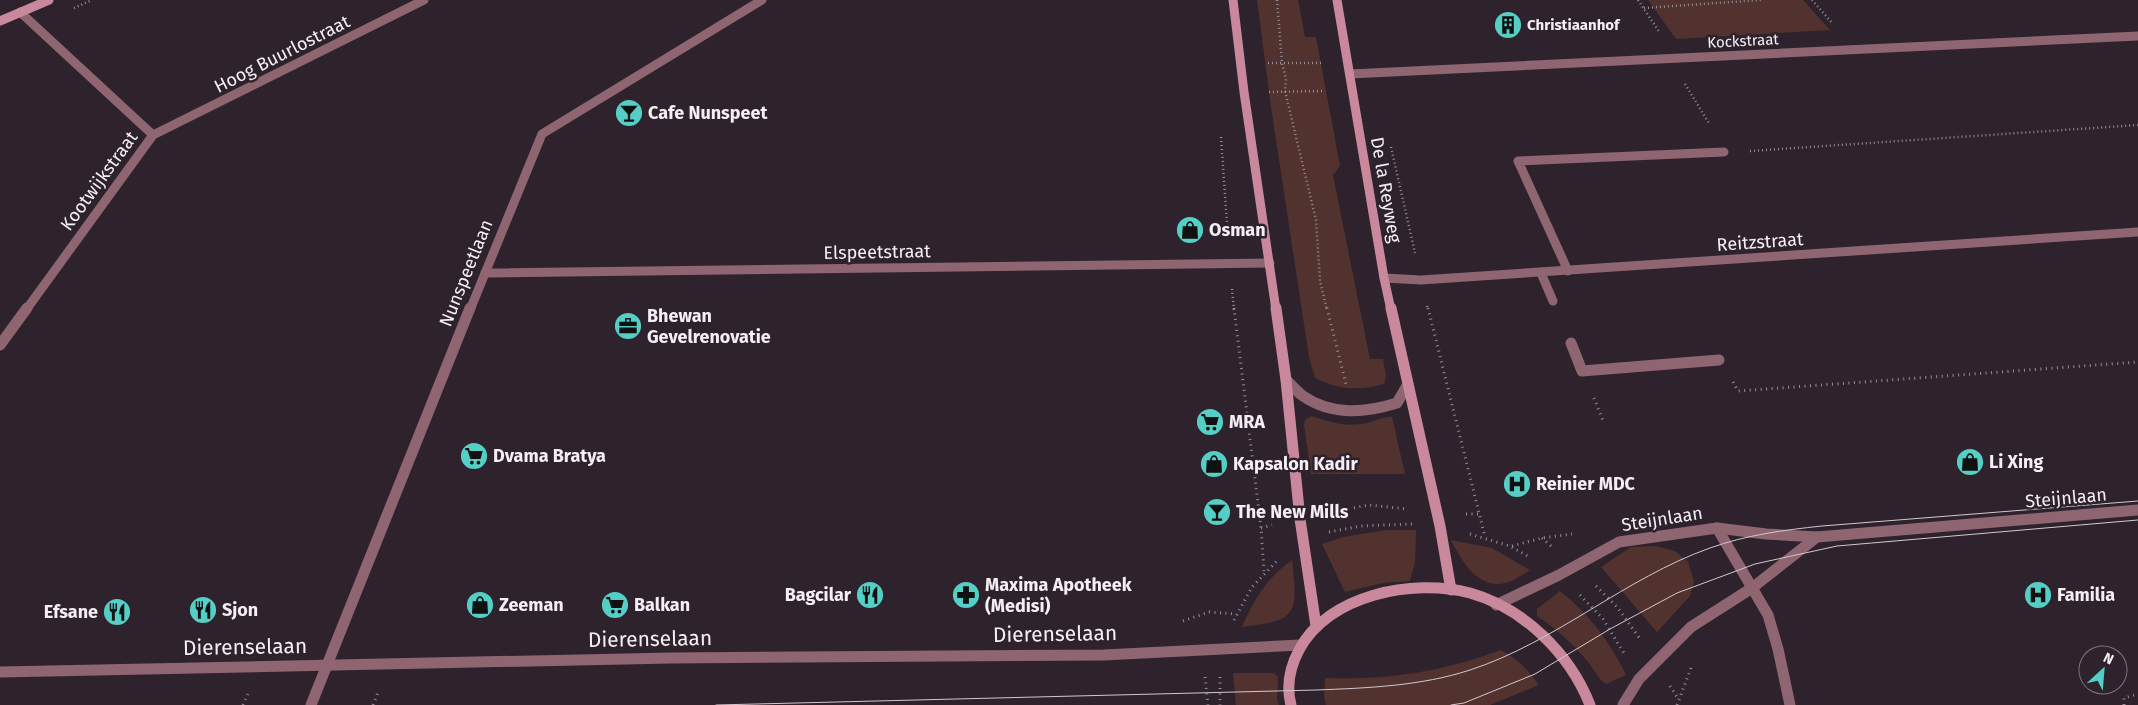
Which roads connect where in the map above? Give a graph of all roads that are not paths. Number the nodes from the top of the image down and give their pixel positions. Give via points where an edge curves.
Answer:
1 (49, 0) edge
2 (424, 0) edge
3 (762, 0) edge
4 (1233, 0) edge
5 (1337, 0) edge
6 (20, 12) junction
7 (0, 21) edge
8 (2138, 36) edge
9 (1350, 74) junction
10 (153, 135) junction
11 (1724, 152) road end
12 (2138, 232) edge
13 (1270, 263) junction
14 (1568, 271) junction
15 (1541, 272) junction
16 (485, 273) junction
17 (1384, 278) junction
18 (1553, 301) dead end
19 (1571, 343) dead end
20 (0, 345) edge
21 (1720, 360) road end
22 (1286, 380) junction
23 (1408, 384) junction
24 (2138, 510) edge
25 (1717, 528) junction
26 (1817, 537) junction
27 (1752, 588) junction
28 (1451, 590) junction
29 (1496, 605) junction
30 (1316, 626) junction
31 (1300, 645) junction
32 (328, 665) junction
33 (0, 672) edge
34 (311, 705) edge
35 (1291, 705) edge
36 (1590, 705) edge
37 (1623, 705) edge
38 (1790, 705) edge

1 - 6 street
2 - 10 street, Hoog Buurlostraat
3 - 16 street, Nunspeetlaan via 550,128 538,140
4 - 13 street
5 - 9 street, De la Reyweg
6 - 7 street
6 - 10 street, Kootwijkstraat
8 - 9 street, Kockstraat
9 - 17 street, De la Reyweg
10 - 20 street, Kootwijkstraat
11 - 14 street via 1518,161
12 - 14 street, Reitzstraat
13 - 16 street, Elspeetstraat
13 - 22 street
14 - 15 street, Reitzstraat
15 - 17 street, Reitzstraat via 1421,280
15 - 18 street
16 - 32 street, Nunspeetlaan
17 - 23 street, De la Reyweg
19 - 21 street via 1582,371
22 - 23 street via 1301,396 1329,408 1351,411 1378,410 1398,402
22 - 30 street via 1300,519
23 - 28 street, De la Reyweg
24 - 26 street, Steijnlaan
25 - 26 street, Steijnlaan
25 - 27 street
25 - 29 street, Steijnlaan via 1618,542
26 - 27 street
27 - 37 street via 1691,627 1639,679
27 - 38 street via 1768,615
28 - 29 street via 1472,594
28 - 30 street via 1391,591 1366,597 1332,613
29 - 36 street via 1532,626 1553,645 1586,690
30 - 31 street
31 - 32 street, Dierenselaan via 1104,655 671,658
31 - 35 street via 1289,671
32 - 33 street, Dierenselaan
32 - 34 street, Nunspeetlaan

